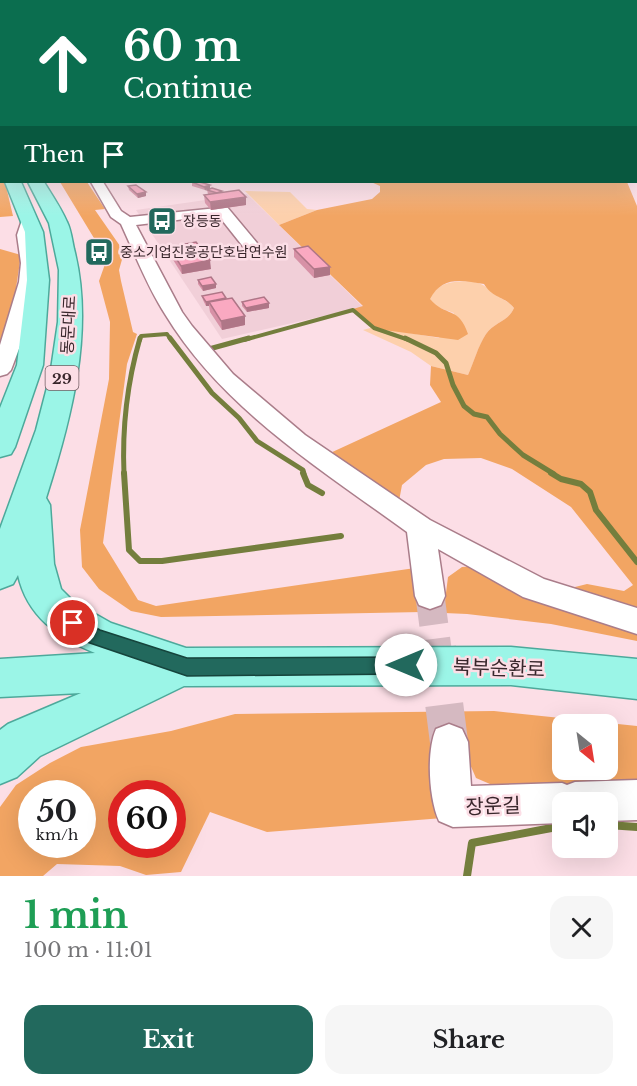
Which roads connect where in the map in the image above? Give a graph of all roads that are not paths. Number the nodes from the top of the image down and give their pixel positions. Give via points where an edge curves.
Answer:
1 (13, 183) edge
2 (98, 183) edge
3 (45, 187) edge
4 (28, 220) junction
5 (127, 222) junction
6 (251, 246) dead end
7 (0, 370) edge
8 (0, 447) edge
9 (33, 493) junction
10 (420, 527) junction
11 (0, 574) edge
12 (430, 596) tunnel mouth
13 (637, 621) edge
14 (187, 667) junction
15 (0, 678) edge
16 (637, 680) edge
17 (449, 742) tunnel mouth
18 (0, 760) edge
19 (637, 800) edge
20 (618, 801) edge
21 (552, 803) edge

1 - 4 main road, 동문대로 / 29
2 - 5 street via 116,213
3 - 9 main road, 동문대로 / 29 via 69,257 70,339
4 - 7 street via 23,233 29,270 13,336
4 - 8 main road, 동문대로 / 29 via 34,231 38,280 30,364
5 - 6 street via 222,210
5 - 10 street via 173,313 225,380 296,440
9 - 11 main road, 동문대로 / 29
9 - 14 main road via 39,585 54,609 94,636
10 - 12 street
10 - 13 street via 534,588
14 - 15 main road, 북부순환로
14 - 16 main road, 북부순환로 via 511,666
14 - 18 main road via 24,740
17 - 21 street, 장운길 via 453,807
19 - 20 street

